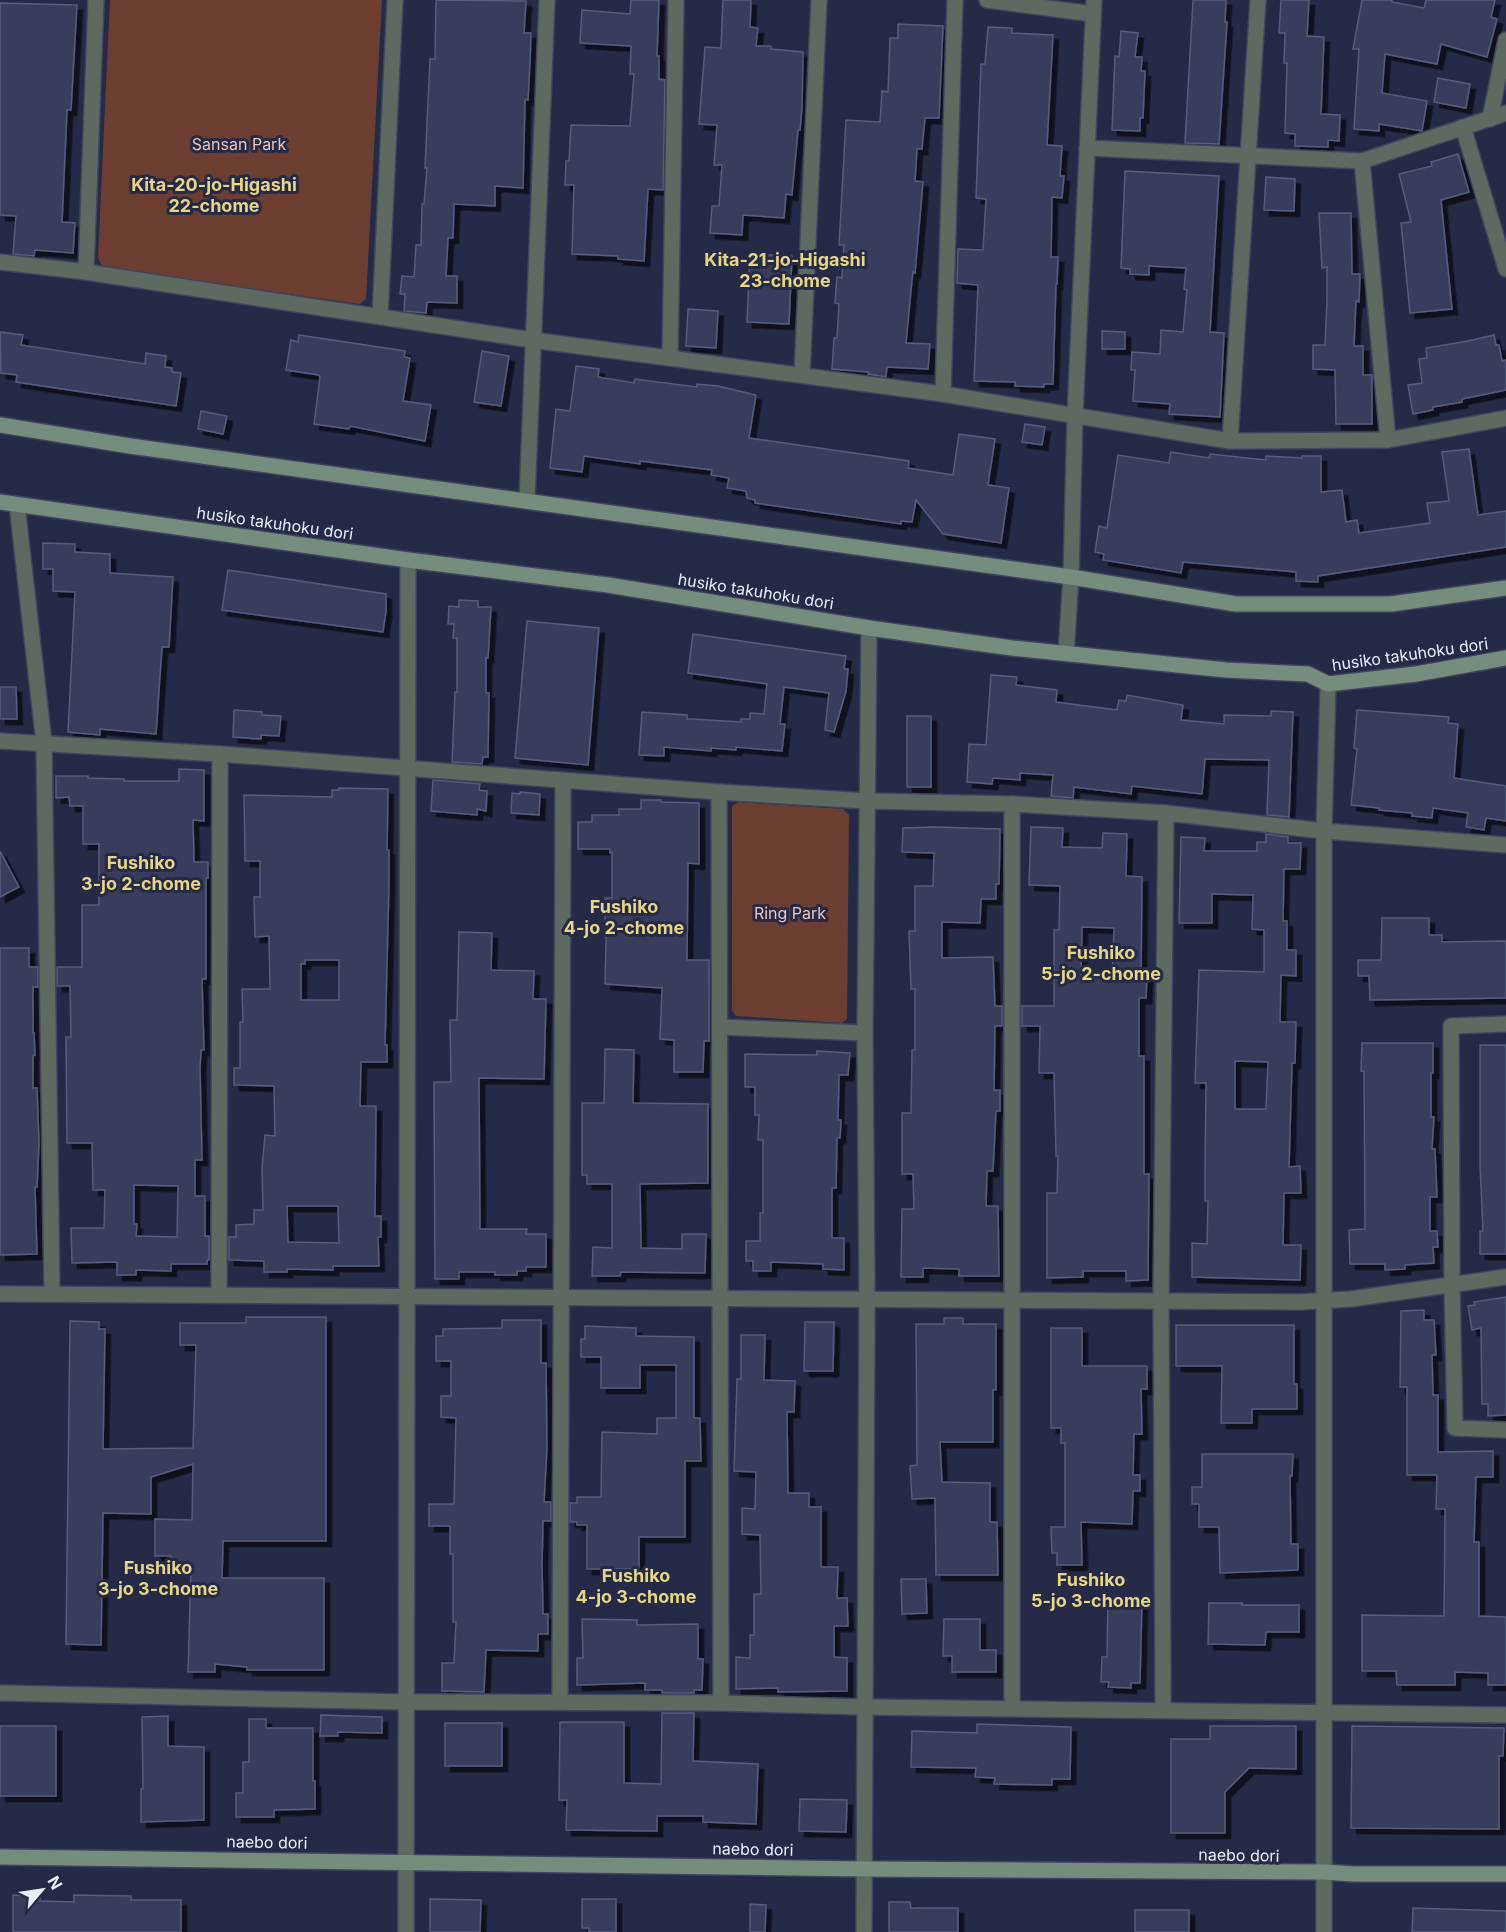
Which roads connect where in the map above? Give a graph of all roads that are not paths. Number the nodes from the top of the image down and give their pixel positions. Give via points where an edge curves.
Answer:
1 (96, 0) edge
2 (395, 0) edge
3 (547, 0) edge
4 (676, 0) edge
5 (819, 0) edge
6 (955, 0) edge
7 (987, 0) edge
8 (1258, 0) edge
9 (1093, 7) edge
10 (1506, 40) edge
11 (1506, 113) edge
12 (1490, 118) junction
13 (1463, 127) junction
14 (1087, 148) junction
15 (1248, 157) junction
16 (1362, 161) junction
17 (0, 262) edge
18 (1506, 269) edge
19 (86, 272) junction
20 (380, 317) junction
21 (532, 340) junction
22 (670, 358) junction
23 (802, 375) junction
24 (943, 394) junction
25 (1075, 415) junction
26 (1506, 418) edge
27 (0, 425) edge
28 (1388, 440) junction
29 (1230, 441) junction
30 (527, 501) junction
31 (0, 502) edge
32 (17, 505) junction
33 (408, 560) junction
34 (1071, 577) junction
35 (1506, 588) edge
36 (869, 628) junction
37 (1065, 653) junction
38 (1506, 658) edge
39 (1328, 684) junction
40 (0, 741) edge
41 (44, 743) junction
42 (220, 754) junction
43 (407, 769) junction
44 (563, 780) junction
45 (719, 792) junction
46 (867, 801) junction
47 (1012, 804) junction
48 (1166, 813) junction
49 (1324, 831) junction
50 (1506, 845) edge
51 (1506, 1024) edge
52 (720, 1027) junction
53 (866, 1033) junction
54 (1506, 1277) edge
55 (1452, 1284) junction
56 (0, 1294) edge
57 (52, 1294) junction
58 (219, 1295) junction
59 (406, 1295) junction
60 (561, 1296) junction
61 (720, 1298) junction
62 (867, 1298) junction
63 (1325, 1300) junction
64 (1011, 1301) junction
65 (1161, 1301) junction
66 (1506, 1430) edge
67 (0, 1693) edge
68 (406, 1702) junction
69 (560, 1702) junction
70 (721, 1703) junction
71 (865, 1707) junction
72 (1012, 1708) junction
73 (1163, 1709) junction
74 (1324, 1713) junction
75 (1506, 1714) edge
76 (0, 1857) edge
77 (406, 1862) junction
78 (864, 1869) junction
79 (1324, 1872) junction
80 (1506, 1874) edge
81 (406, 1932) edge
82 (864, 1932) edge
83 (1324, 1932) edge

1 - 19 street
2 - 20 street
3 - 21 street
4 - 22 street
5 - 23 street
6 - 24 street
7 - 9 street
8 - 15 street
9 - 14 street
10 - 12 street
11 - 12 street
12 - 13 street
13 - 16 street
13 - 18 street
14 - 15 street
14 - 25 street
15 - 16 street
15 - 29 street
16 - 28 street
17 - 19 street
19 - 20 street
20 - 21 street
21 - 22 street
21 - 30 street
22 - 23 street
23 - 24 street
24 - 25 street
25 - 29 street
25 - 34 street
26 - 28 street
27 - 30 street
28 - 29 street
30 - 34 street
31 - 32 street, husiko takuhoku dori
32 - 33 street, husiko takuhoku dori
32 - 41 street
33 - 36 street, husiko takuhoku dori via 608,585
33 - 43 street
34 - 35 street via 1236,604 1391,604
34 - 37 street
36 - 37 street, husiko takuhoku dori
36 - 46 street
37 - 39 street, husiko takuhoku dori via 1226,670 1308,674
38 - 39 street, husiko takuhoku dori
39 - 49 street
40 - 41 street
41 - 42 street
41 - 57 street
42 - 43 street
42 - 58 street
43 - 44 street
43 - 59 street
44 - 45 street
44 - 60 street
45 - 46 street
45 - 52 street
46 - 47 street
46 - 53 street
47 - 48 street
47 - 64 street
48 - 49 street
48 - 65 street
49 - 50 street
49 - 63 street
51 - 55 street via 1450,1026
52 - 53 street
52 - 61 street
53 - 62 street
54 - 55 street
55 - 63 street
55 - 66 street via 1455,1428
56 - 57 street
57 - 58 street
58 - 59 street
59 - 60 street
59 - 68 street
60 - 61 street
60 - 69 street
61 - 62 street
61 - 70 street
62 - 64 street
62 - 71 street
63 - 65 street
63 - 74 street
64 - 65 street
64 - 72 street
65 - 73 street
67 - 68 street
68 - 69 street
68 - 77 street
69 - 70 street
70 - 71 street
71 - 72 street
71 - 78 street
72 - 73 street
73 - 74 street
74 - 75 street
74 - 79 street
76 - 77 street, naebo dori
77 - 78 street, naebo dori
77 - 81 street
78 - 79 street, naebo dori
78 - 82 street
79 - 80 street, naebo dori
79 - 83 street

